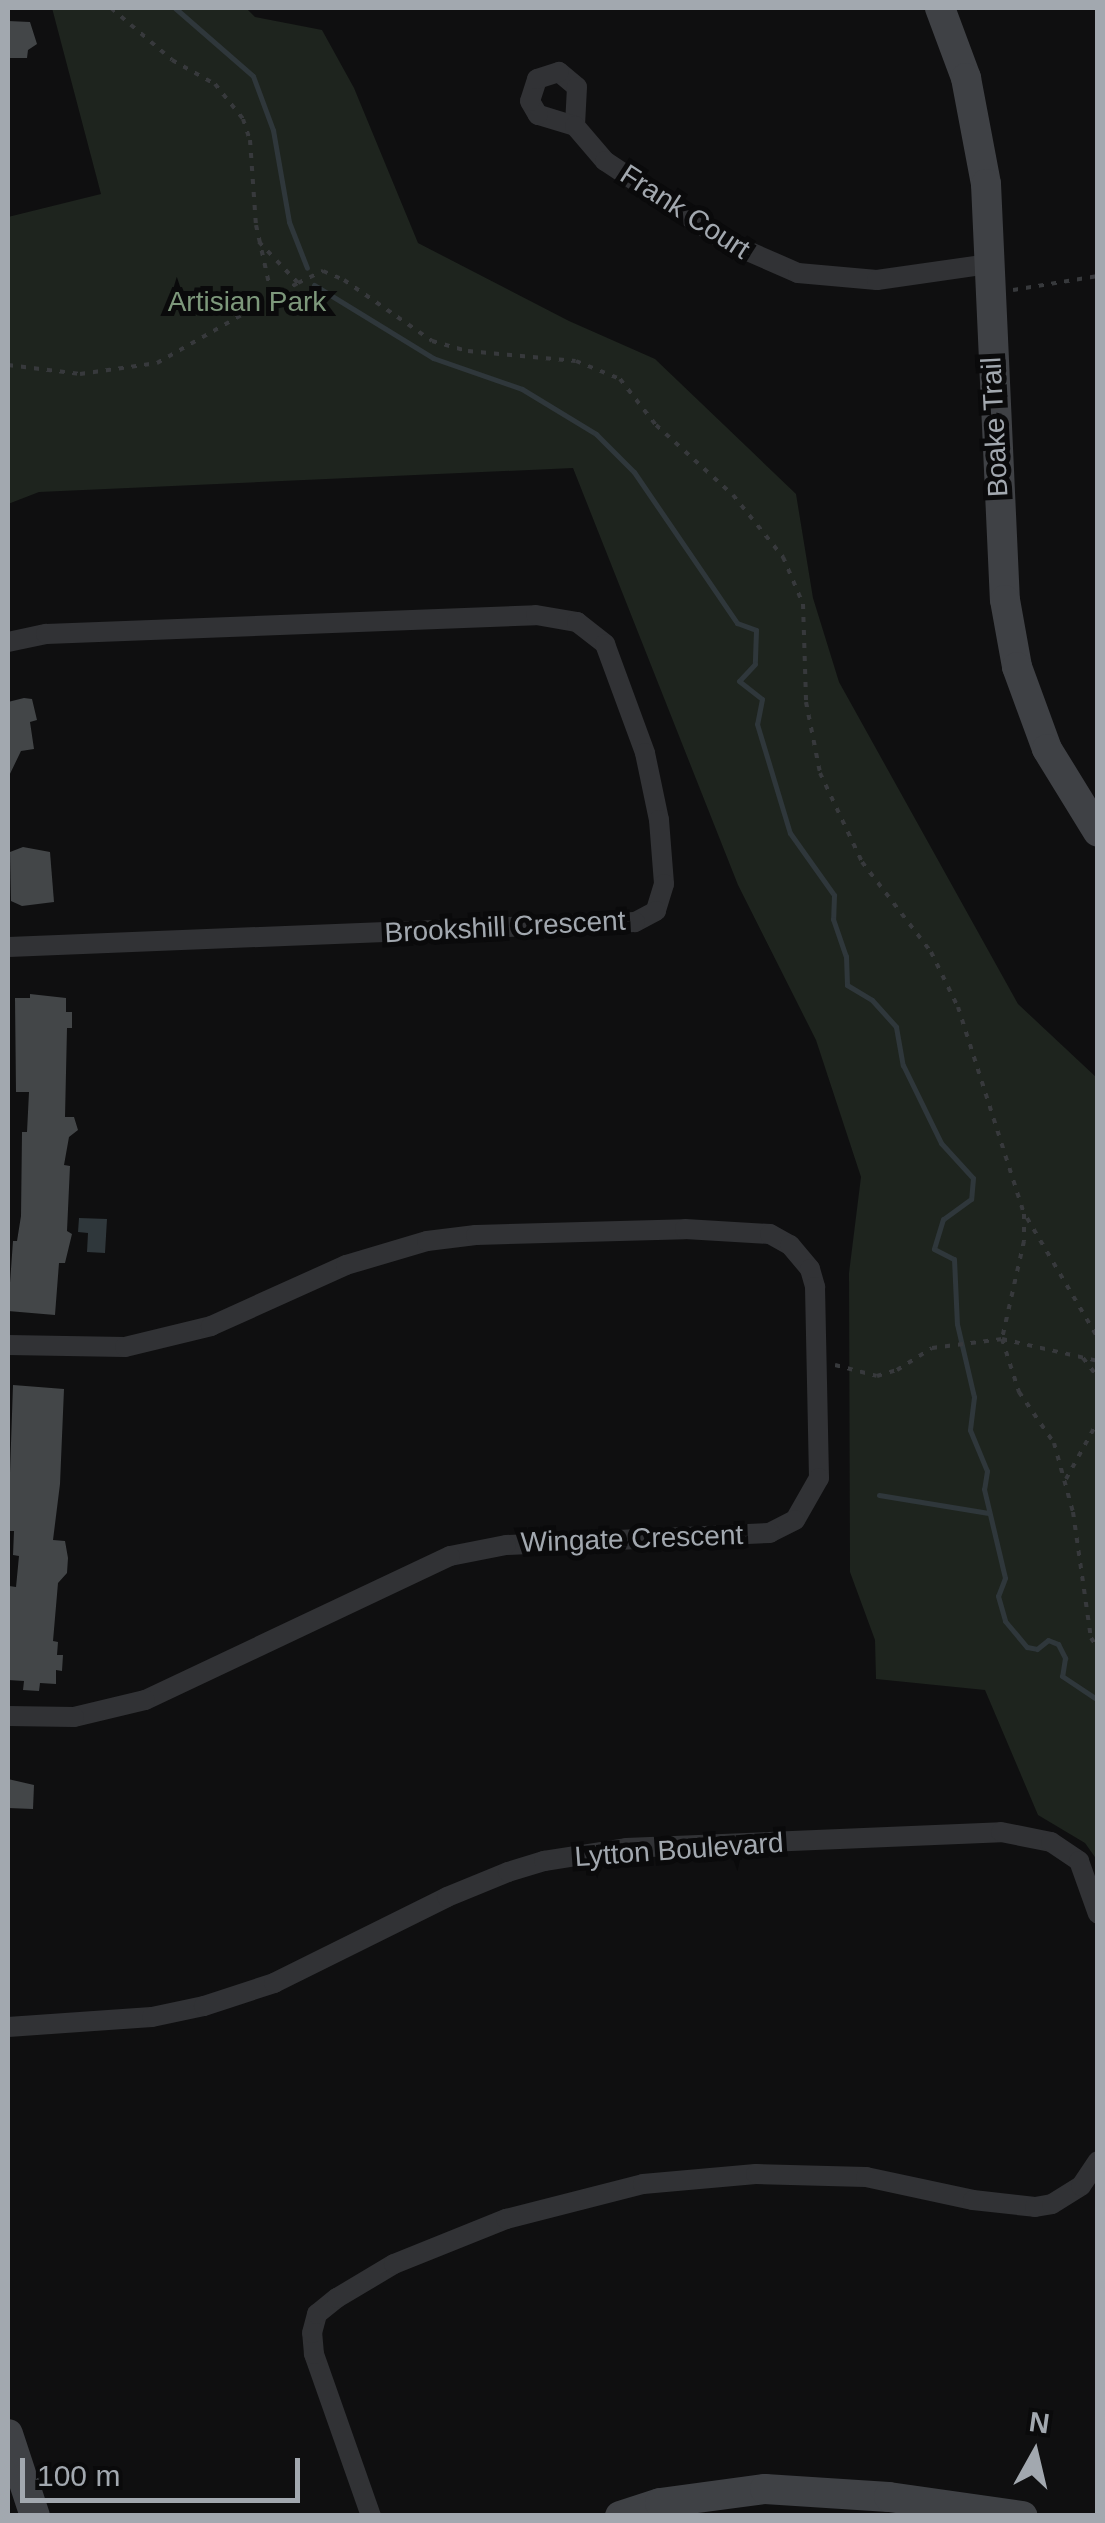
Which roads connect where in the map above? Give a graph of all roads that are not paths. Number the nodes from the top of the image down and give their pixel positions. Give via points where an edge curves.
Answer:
1 (940, 8) edge
2 (575, 126) dead end
3 (988, 279) junction
4 (8, 642) edge
5 (1098, 832) edge
6 (8, 947) edge
7 (8, 1346) edge
8 (8, 1716) edge
9 (1098, 1914) edge
10 (8, 2027) edge
11 (1098, 2161) edge
12 (8, 2434) edge
13 (35, 2516) edge
14 (372, 2516) edge
15 (620, 2516) edge
16 (1022, 2516) edge

1 - 3 street, Boake Trail via 977,120
2 - 3 street, Frank Court via 606,160 726,242 798,273
3 - 5 street, Boake Trail via 1005,600 1017,667 1047,748
4 - 6 street, Brookshill Crescent via 46,634 536,615 577,622 605,644 644,752 660,820 664,884 656,911 635,922
7 - 8 street, Wingate Crescent via 125,1347 211,1326 346,1265 427,1242 476,1235 739,1229 770,1234 810,1269 815,1286 819,1478 795,1520 770,1533 506,1544 450,1556 146,1700 74,1717
9 - 10 street, Lytton Boulevard via 1079,1861 1050,1842 1001,1832 626,1848 508,1872 274,1983 204,2006 152,2017
11 - 14 street via 1081,2186 1035,2207 866,2177 756,2174 643,2184 506,2220 394,2264 317,2314 312,2333
12 - 13 street
15 - 16 street via 660,2503 765,2488

